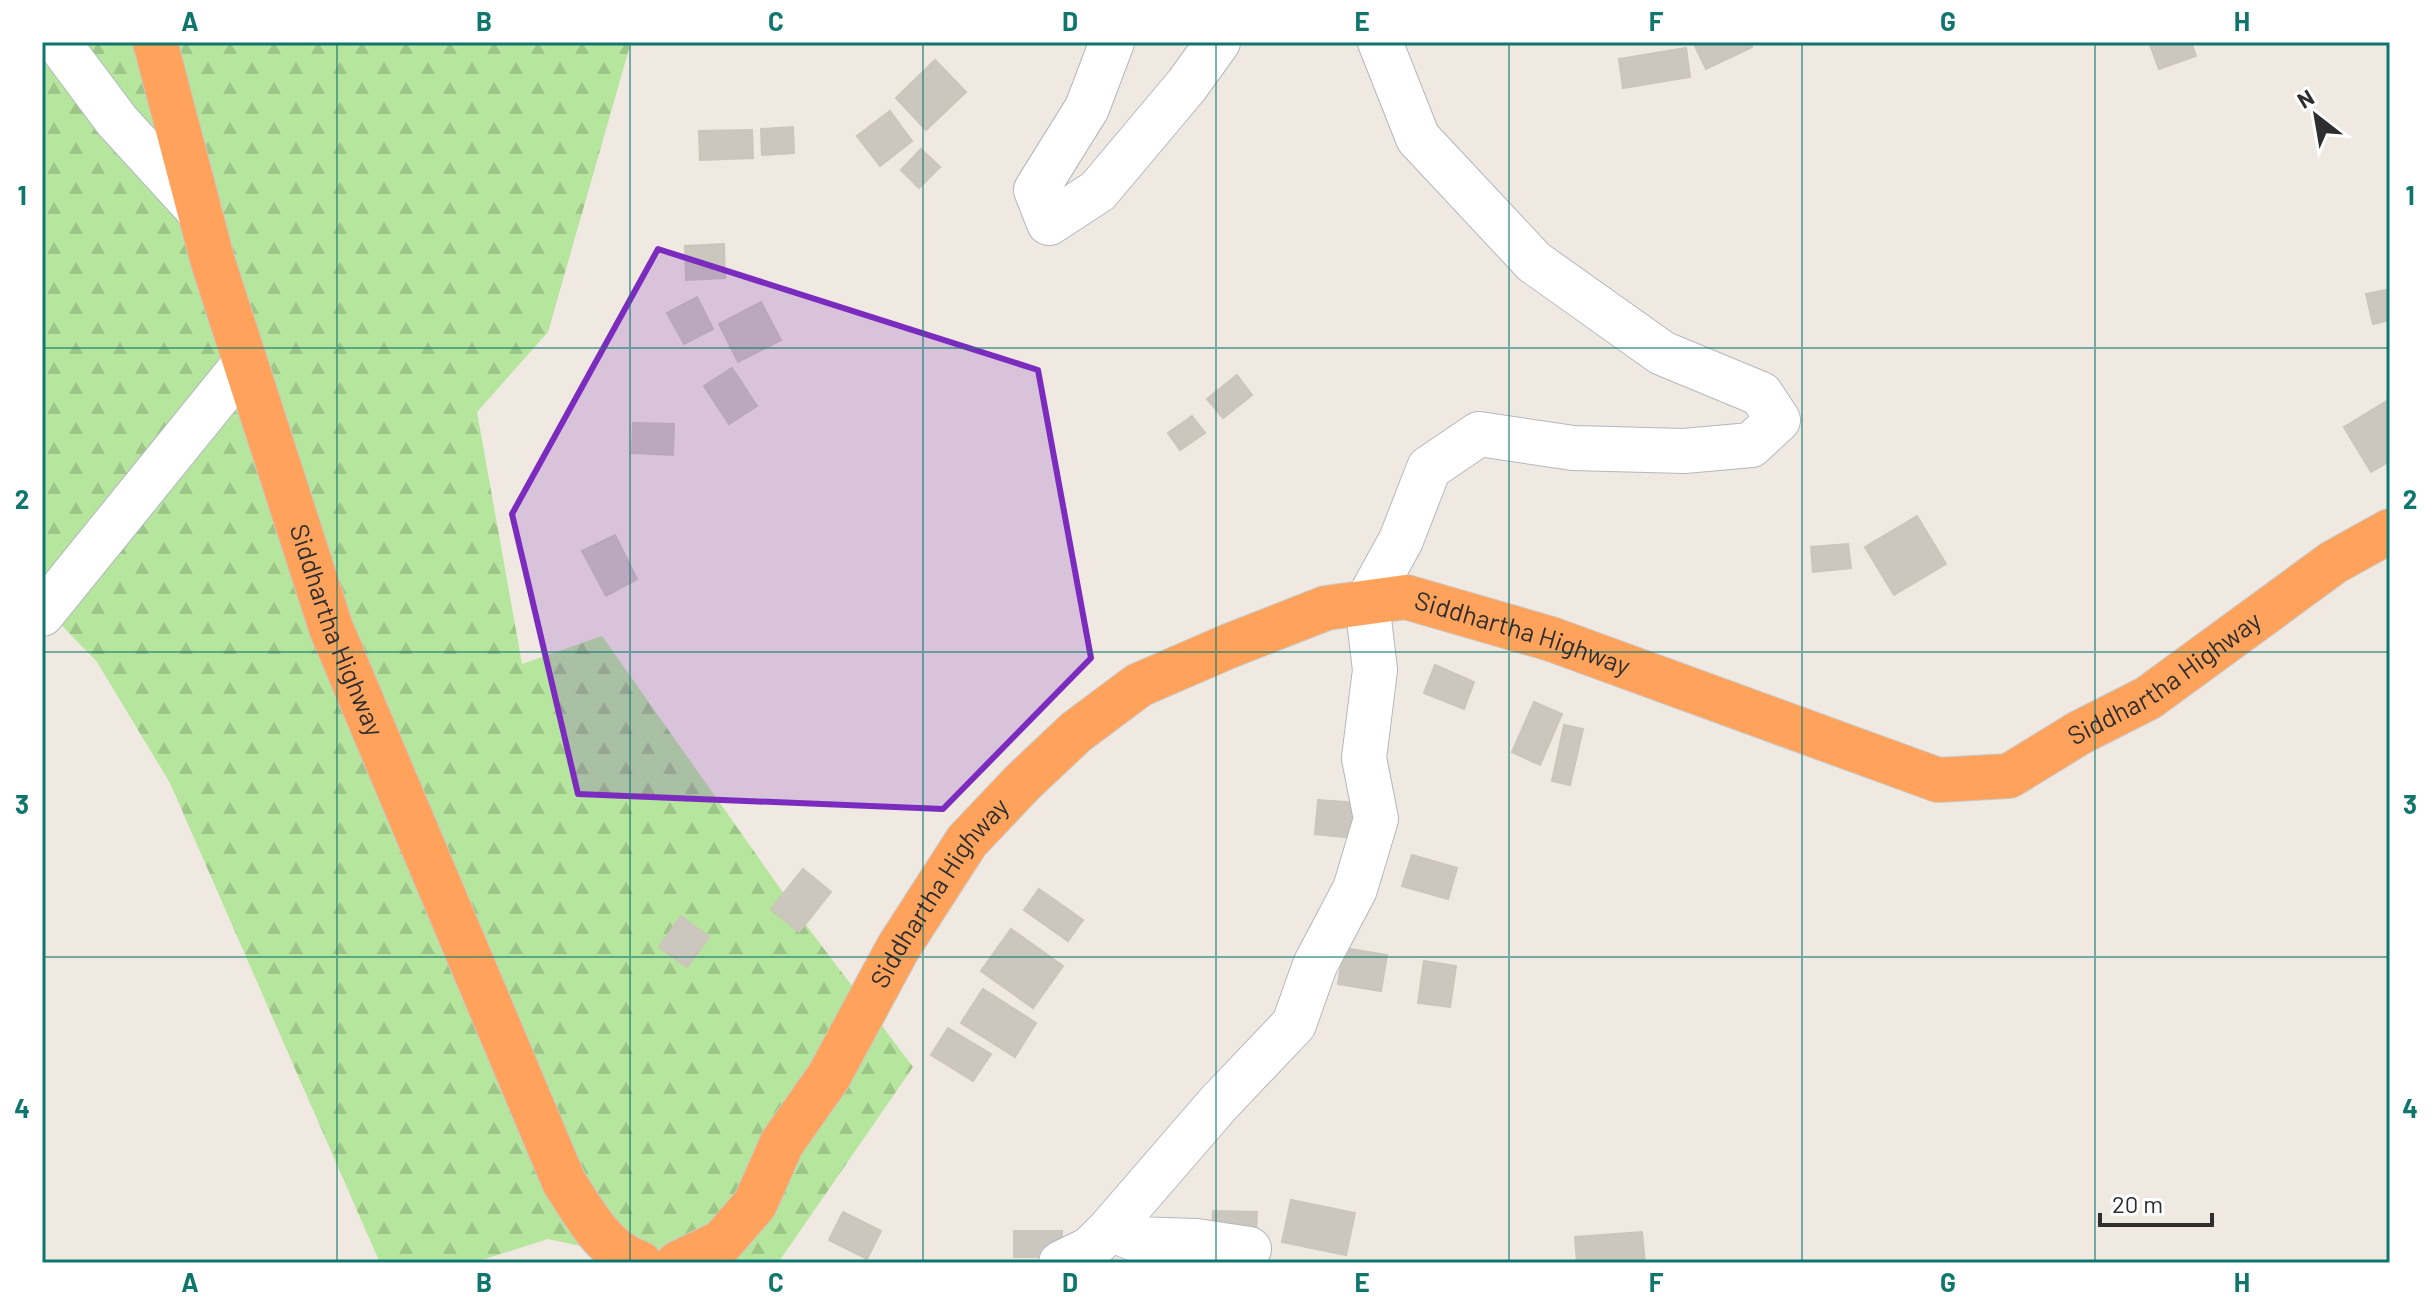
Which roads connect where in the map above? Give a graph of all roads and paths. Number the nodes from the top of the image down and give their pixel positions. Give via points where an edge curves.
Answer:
1 (58, 42) edge
2 (155, 42) edge
3 (1112, 42) edge
4 (1218, 42) edge
5 (1380, 42) edge
6 (200, 212) junction
7 (245, 363) junction
8 (2390, 531) edge
9 (1367, 602) junction
10 (42, 614) edge
11 (1110, 1229) junction
12 (1249, 1249) dead end
13 (640, 1263) edge
14 (678, 1263) edge
15 (1061, 1263) edge

1 - 6 street via 117,121
2 - 6 highway, Siddhartha Highway
3 - 4 street via 1087,108 1036,190 1049,223 1098,191
5 - 9 street via 1418,138 1534,262 1662,353 1761,394 1778,420 1751,445 1684,451 1573,448 1479,434 1429,468 1401,540
6 - 7 highway, Siddhartha Highway
7 - 10 street
7 - 13 highway, Siddhartha Highway via 331,628 564,1182 598,1234
8 - 9 highway, Siddhartha Highway via 2334,562 2148,698 2009,776 1938,780 1551,639 1406,597
9 - 11 street via 1375,670 1364,758 1376,819 1355,889 1315,965 1294,1024
9 - 14 highway, Siddhartha Highway via 1326,608 1139,685 1076,732 1023,782 967,841 898,948 829,1076 782,1143 755,1204 722,1242
11 - 12 street via 1135,1239
11 - 15 street via 1090,1249

